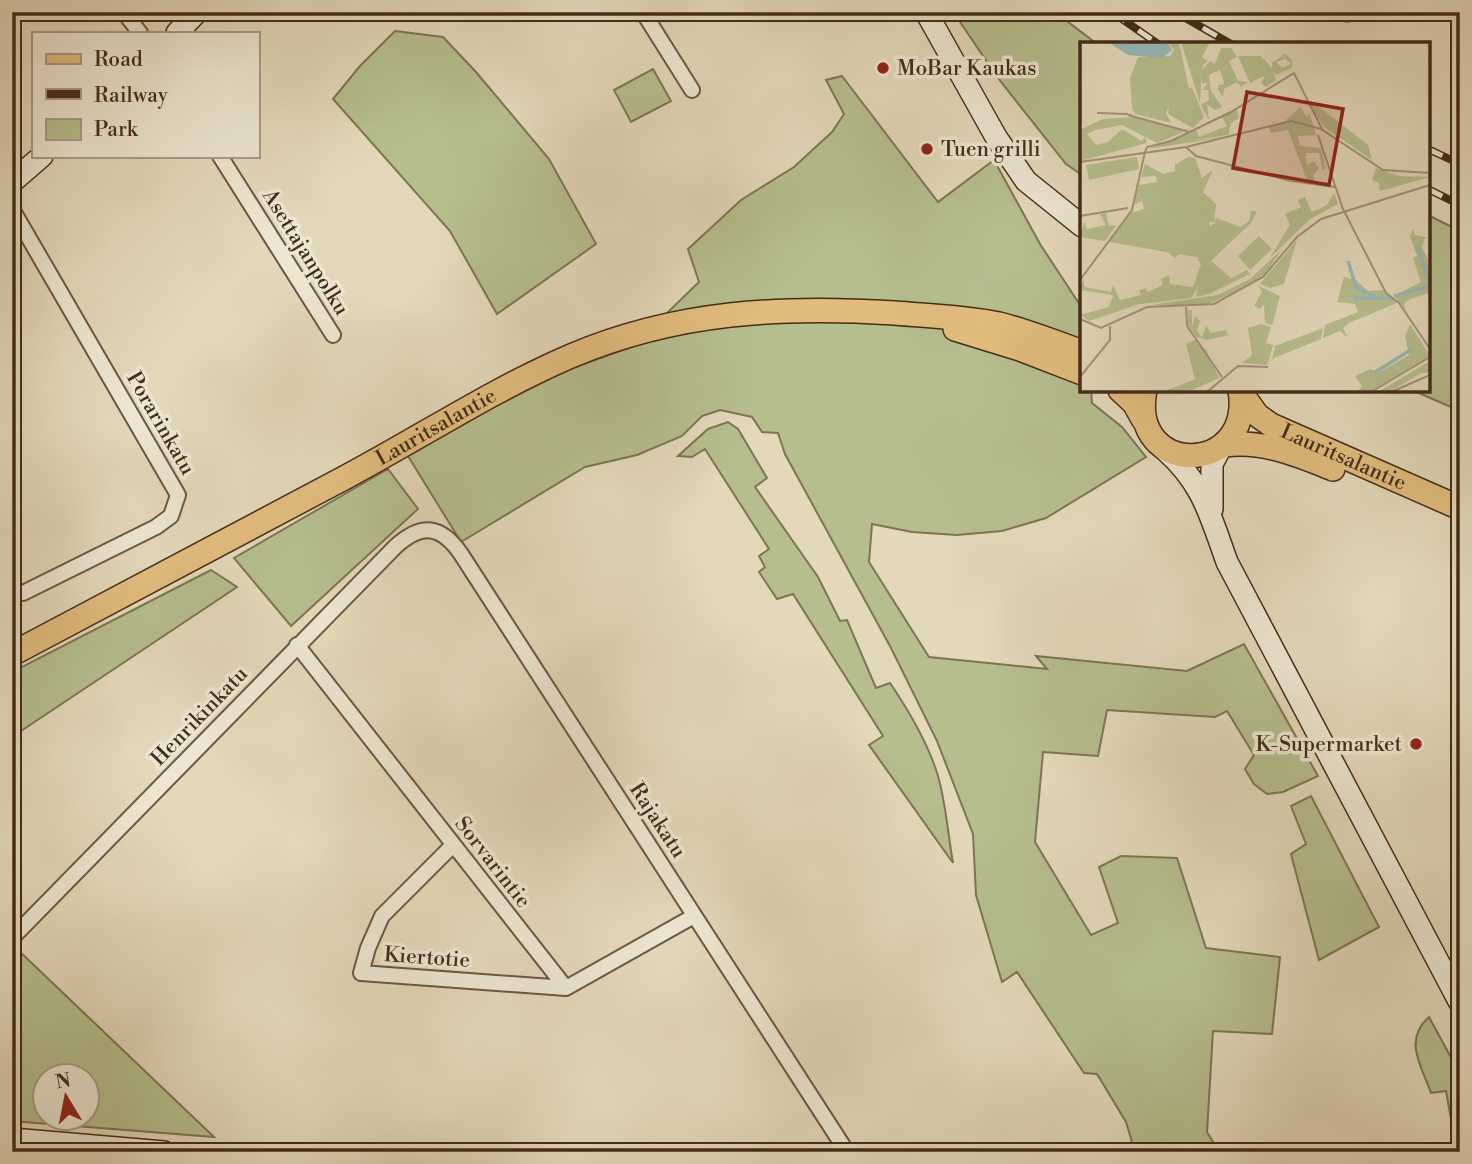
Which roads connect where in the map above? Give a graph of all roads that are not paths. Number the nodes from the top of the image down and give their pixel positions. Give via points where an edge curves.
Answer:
1 (124, 12) edge
2 (197, 12) edge
3 (643, 12) edge
4 (926, 12) edge
5 (139, 32) edge
6 (178, 32) edge
7 (692, 90) dead end
8 (40, 158) edge
9 (221, 158) edge
10 (12, 182) edge
11 (12, 209) edge
12 (1080, 224) edge
13 (895, 313) junction
14 (333, 335) dead end
15 (1080, 351) edge
16 (1080, 372) edge
17 (1122, 392) edge
18 (1145, 392) edge
19 (1240, 392) edge
20 (1241, 392) edge
21 (1143, 419) junction
22 (1223, 446) junction
23 (1164, 449) junction
24 (1460, 508) edge
25 (1460, 514) edge
26 (1213, 518) junction
27 (421, 530) joint
28 (23, 593) dead end
29 (297, 645) junction
30 (12, 654) edge
31 (453, 845) junction
32 (694, 916) junction
33 (12, 938) edge
34 (566, 988) junction
35 (1460, 1003) edge
36 (12, 1139) edge
37 (164, 1152) edge
38 (847, 1152) edge

1 - 5 street
2 - 6 street
3 - 7 street
4 - 12 street via 1026,181
8 - 10 street
9 - 14 street, Asettajanpolku
11 - 28 street, Porarinkatu via 178,495 171,516 156,527
13 - 15 main road, Lauritsalantie via 1002,325
13 - 16 main road, Lauritsalantie via 970,333
13 - 30 main road, Lauritsalantie via 739,312 654,329 572,355
17 - 21 main road
18 - 21 main road
19 - 22 main road via 1237,430
20 - 24 main road, Lauritsalantie via 1270,425
21 - 23 main road
22 - 23 main road, Lauritsalantie via 1190,456
22 - 25 main road, Lauritsalantie via 1243,443 1280,450
22 - 26 street via 1212,464
23 - 26 street via 1188,472
26 - 35 street via 1227,562
27 - 29 street, Henrikinkatu via 396,547
27 - 32 street, Rajakatu via 449,537
29 - 31 street, Sorvarintie
29 - 33 street, Henrikinkatu
31 - 34 street, Sorvarintie
31 - 34 street, Kiertotie via 382,916 361,973
32 - 34 street
32 - 38 street, Rajakatu
36 - 37 street

